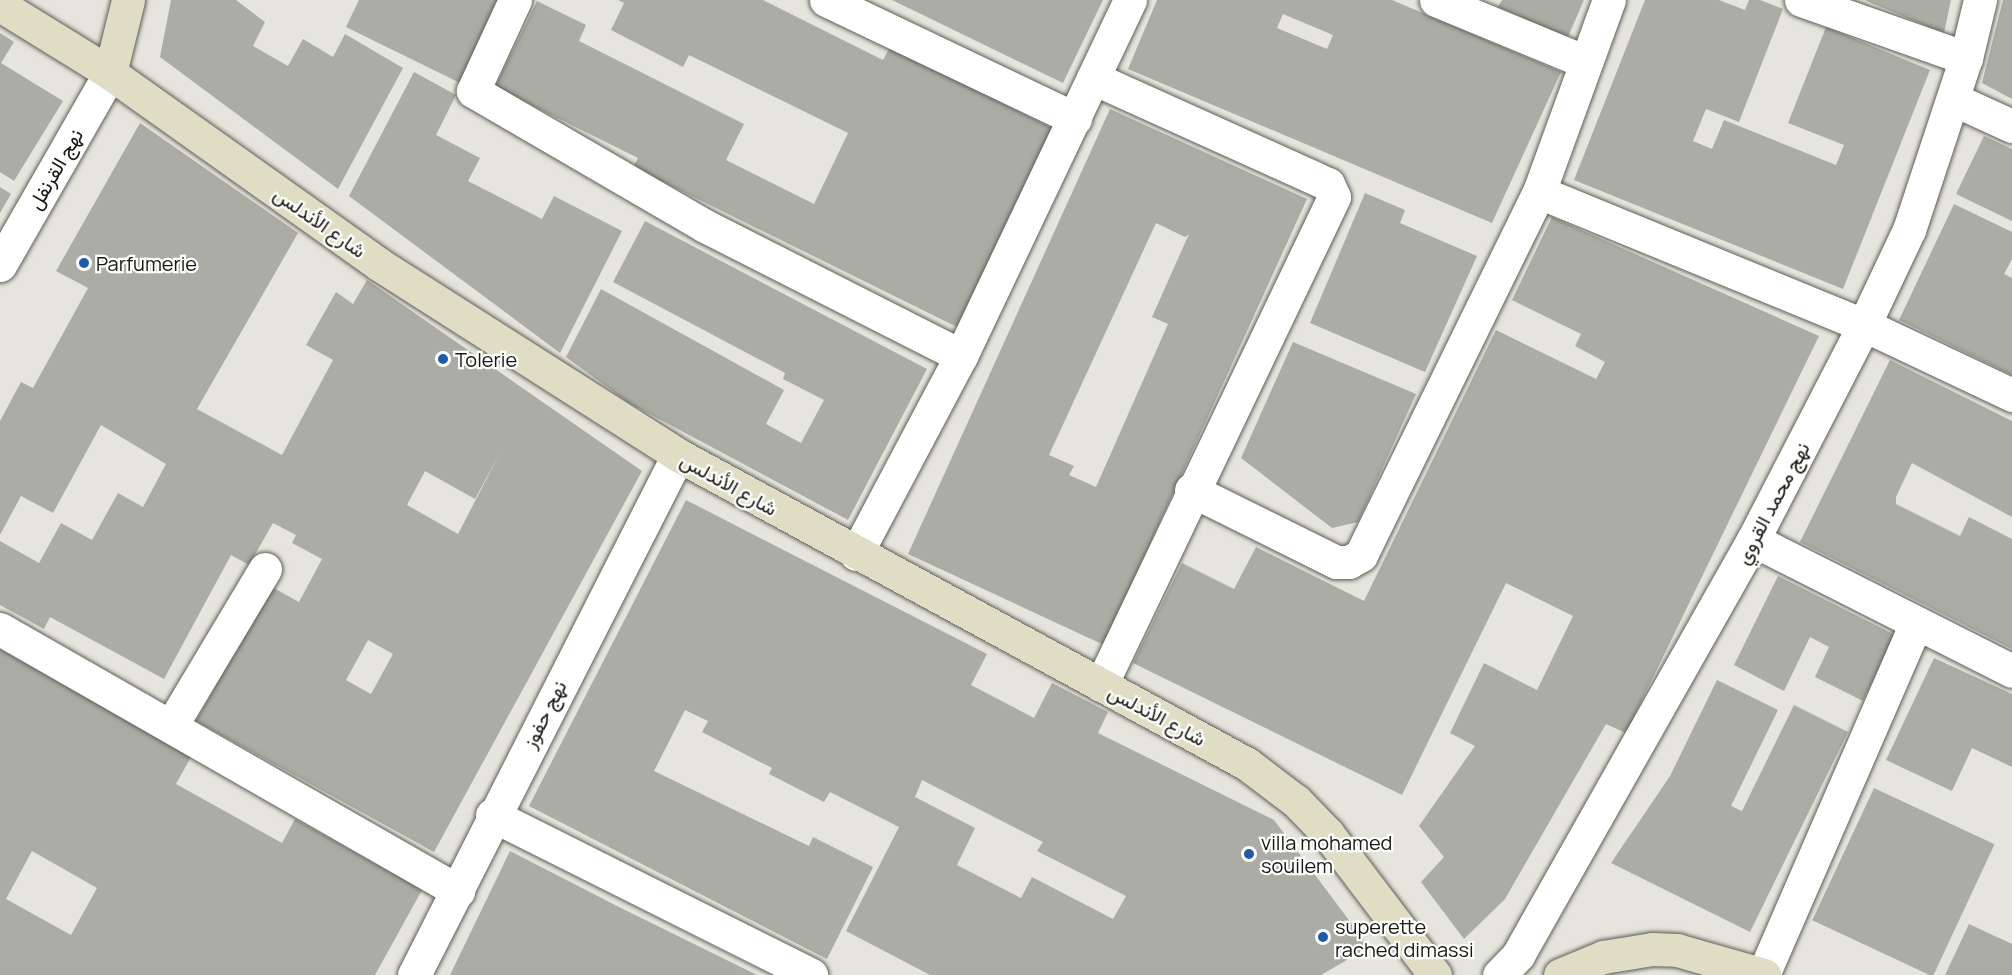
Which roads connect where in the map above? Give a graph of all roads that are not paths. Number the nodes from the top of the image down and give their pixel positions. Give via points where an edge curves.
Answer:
1 (128, 0) edge
2 (515, 0) edge
3 (826, 0) edge
4 (1130, 0) edge
5 (1436, 0) edge
6 (1610, 0) edge
7 (1801, 0) edge
8 (1980, 0) edge
9 (0, 4) edge
10 (1966, 58) junction
11 (1586, 62) junction
12 (110, 73) junction
13 (1093, 78) junction
14 (1953, 99) junction
15 (1075, 119) junction
16 (2012, 126) edge
17 (1539, 192) junction
18 (0, 266) edge
19 (1864, 325) junction
20 (961, 356) junction
21 (2012, 395) edge
22 (678, 455) junction
23 (1191, 490) junction
24 (1754, 540) junction
25 (856, 554) junction
26 (265, 569) dead end
27 (1916, 623) junction
28 (0, 630) edge
29 (2012, 671) edge
30 (1101, 685) junction
31 (171, 726) junction
32 (492, 815) junction
33 (458, 891) junction
34 (801, 973) edge
35 (414, 975) edge
36 (1435, 975) edge
37 (1499, 975) edge
38 (1560, 975) edge
39 (1763, 975) edge

1 - 12 street
2 - 20 street via 473,91 705,226
3 - 15 street
4 - 13 street
5 - 11 street
6 - 11 street
7 - 10 street
8 - 10 street, نهج محمد القروي
9 - 12 street, شارع الأندلس
10 - 14 street, نهج محمد القروي
11 - 17 street
12 - 18 street, نهج القرنفل
12 - 22 street, شارع الأندلس via 380,265
13 - 15 street
13 - 23 street via 1328,184 1334,192 1334,202
14 - 16 street
14 - 19 street, نهج محمد القروي via 1909,230
15 - 20 street
17 - 19 street
17 - 23 street via 1361,555 1349,562 1336,562
19 - 21 street
19 - 24 street, نهج محمد القروي
20 - 25 street
22 - 25 street, شارع الأندلس
22 - 32 street, نهج حفوز
23 - 30 street
24 - 27 street
24 - 37 street, نهج محمد القروي via 1518,955
25 - 30 street, شارع الأندلس
26 - 31 street
27 - 29 street
27 - 39 street
28 - 31 street
30 - 36 street, شارع الأندلس via 1223,749 1296,801 1328,834
31 - 33 street
32 - 33 street, نهج حفوز
32 - 34 street
33 - 35 street, نهج حفوز
38 - 39 street via 1603,957 1652,949 1677,950

